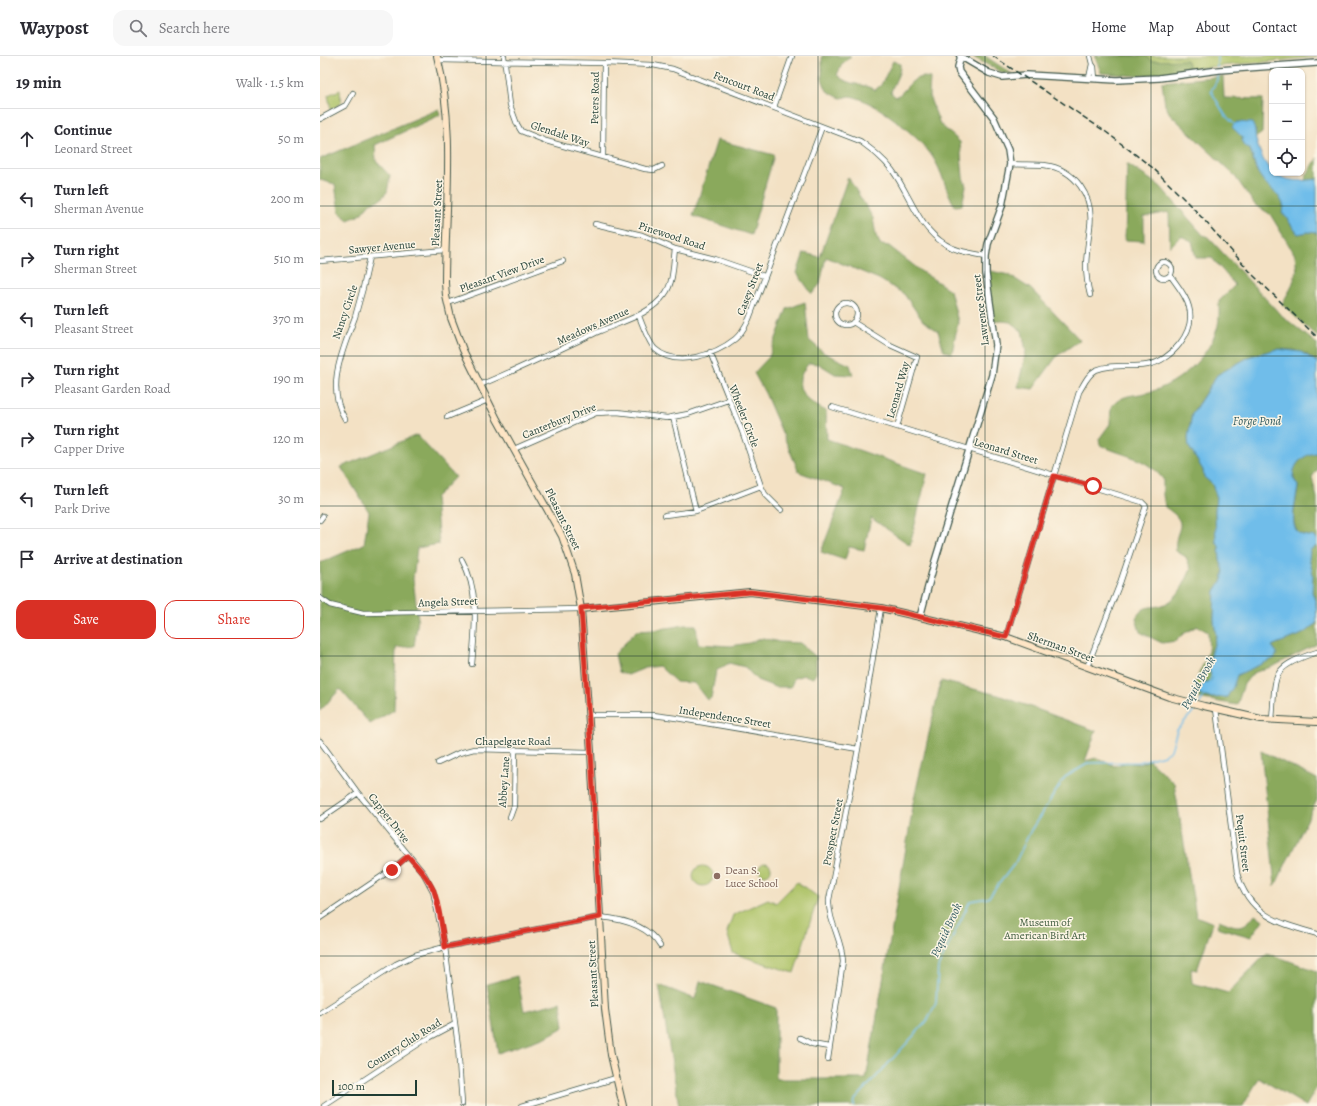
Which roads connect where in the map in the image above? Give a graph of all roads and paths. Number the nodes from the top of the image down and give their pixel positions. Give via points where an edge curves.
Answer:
1 (566, 56) edge
2 (792, 56) edge
3 (961, 56) edge
4 (1090, 56) edge
5 (438, 58) edge
6 (505, 59) edge
7 (566, 62) junction
8 (1317, 62) edge
9 (604, 63) junction
10 (1092, 79) junction
11 (353, 93) dead end
12 (774, 107) junction
13 (320, 120) edge
14 (822, 127) junction
15 (603, 156) junction
16 (1010, 164) junction
17 (662, 166) dead end
18 (595, 224) dead end
19 (675, 249) junction
20 (445, 250) junction
21 (986, 256) junction
22 (370, 257) junction
23 (320, 261) edge
24 (563, 261) dead end
25 (1170, 275) dead end
26 (764, 276) junction
27 (1090, 295) dead end
28 (448, 303) junction
29 (639, 316) junction
30 (853, 322) junction
31 (710, 352) junction
32 (480, 385) junction
33 (488, 400) junction
34 (728, 400) junction
35 (832, 407) dead end
36 (447, 417) dead end
37 (673, 417) junction
38 (345, 419) dead end
39 (897, 427) junction
40 (514, 449) junction
41 (968, 449) junction
42 (1054, 476) junction
43 (761, 486) junction
44 (781, 510) dead end
45 (696, 512) junction
46 (665, 515) dead end
47 (462, 560) dead end
48 (320, 598) edge
49 (581, 608) junction
50 (882, 608) junction
51 (475, 610) junction
52 (920, 617) junction
53 (1006, 637) junction
54 (1317, 652) edge
55 (472, 664) dead end
56 (1087, 667) junction
57 (1216, 709) junction
58 (588, 714) junction
59 (1272, 720) junction
60 (1317, 722) edge
61 (320, 741) edge
62 (515, 749) junction
63 (858, 749) junction
64 (591, 752) junction
65 (438, 764) dead end
66 (358, 793) junction
67 (510, 817) dead end
68 (320, 819) edge
69 (408, 856) junction
70 (600, 917) junction
71 (320, 918) edge
72 (1317, 934) edge
73 (660, 946) dead end
74 (445, 947) junction
75 (320, 1013) edge
76 (455, 1024) junction
77 (800, 1038) dead end
78 (829, 1047) junction
79 (828, 1059) dead end
80 (616, 1078) junction
81 (461, 1105) edge
82 (324, 1106) edge
83 (522, 1106) edge
84 (623, 1106) edge

1 - 7 street
2 - 12 street
3 - 10 street via 989,73 1002,77 1027,75
3 - 16 street, Lawrence Street via 959,72 994,118 1008,150
4 - 10 street via 1094,66
5 - 6 street, Fencourt Road
5 - 20 main road, Pleasant Street via 444,85 449,141
6 - 7 street, Fencourt Road
6 - 15 street, Glendale Way via 510,105 521,131 546,141
7 - 9 street, Fencourt Road
8 - 10 street via 1139,79
9 - 12 street, Fencourt Road via 653,65 673,69
9 - 15 street, Peters Road
11 - 13 street via 346,105
12 - 14 street, Fencourt Road
14 - 21 street, Fencourt Road via 860,141 883,159 893,171 922,221 945,245
14 - 26 street, Casey Street
15 - 17 street, Glendale Way via 645,169 654,170
16 - 21 street, Lawrence Street via 1002,206
16 - 27 street via 1045,165 1059,170 1071,176 1085,193 1091,214 1085,268
18 - 19 street, Pinewood Road via 642,235
19 - 26 street, Pinewood Road via 715,259
19 - 29 street, Meadows Avenue via 667,292 659,302
20 - 22 street, Sawyer Avenue
20 - 28 main road, Pleasant Street via 445,289
21 - 41 street, Lawrence Street via 986,274 996,345 992,375
22 - 23 street, Sawyer Avenue
22 - 38 street, Nancy Circle via 365,282 337,371 336,399
24 - 28 street, Pleasant View Drive
25 - 42 street via 1185,297 1190,314 1188,328 1182,339 1166,358 1148,365 1106,367 1094,371 1079,392
26 - 31 street, Casey Street via 749,319 742,331 734,340
28 - 32 main road, Pleasant Street via 457,336
29 - 31 street, Casey Street via 654,348 669,357 691,358
29 - 32 street, Meadows Avenue via 601,330
30 - 30 street via 856,312 853,306 846,304 838,308 835,317 838,322 844,325
30 - 39 street, Leonard Way via 888,344 917,357
31 - 34 street, Wheeler Circle
32 - 33 main road, Pleasant Street
33 - 36 street
33 - 40 main road, Pleasant Street
34 - 37 street, Canterbury Drive
34 - 43 street, Wheeler Circle
35 - 39 street, Leonard Street
37 - 40 street, Canterbury Drive via 617,412 596,414
37 - 45 street
39 - 41 street, Leonard Street
40 - 49 main road, Pleasant Street via 562,536 575,574
41 - 42 street, Leonard Street
41 - 52 street, Lawrence Street
42 - 53 street
42 - 56 street, Leonard Street via 1142,502 1146,506
43 - 44 street, Wheeler Circle via 765,494
43 - 45 street
45 - 46 street
47 - 51 street via 473,585
48 - 51 street, Angela Street via 330,605 363,613
49 - 50 main road, Sherman Street via 750,592
49 - 51 street, Angela Street
49 - 58 main road, Pleasant Street
50 - 52 main road, Sherman Street
50 - 63 street, Prospect Street
51 - 55 street
52 - 53 main road, Sherman Street
53 - 56 main road, Sherman Street
54 - 59 street via 1296,659 1277,674
56 - 57 main road, Sherman Street via 1169,697
57 - 59 main road, Sherman Street via 1249,718
57 - 72 street, Pequit Street via 1240,884 1246,896 1270,918
58 - 63 street, Independence Street via 674,718
58 - 64 main road, Pleasant Street
59 - 60 main road, Sherman Street
61 - 66 street, Capper Drive
62 - 64 street, Chapelgate Road
62 - 65 street, Chapelgate Road via 474,749 459,753
62 - 67 street, Abbey Lane via 514,806
63 - 78 street, Prospect Street via 829,900 831,915 842,946 843,961
64 - 70 main road, Pleasant Street
66 - 68 street
66 - 69 street, Capper Drive
69 - 71 street via 392,870
69 - 74 street, Capper Drive via 424,874 433,891
70 - 73 street via 622,921 647,932
70 - 74 street
70 - 80 main road, Pleasant Street via 605,1010
74 - 75 street via 415,955 396,964
74 - 76 street, Capper Drive
76 - 81 street, Capper Drive
76 - 82 street, Country Club Road via 423,1041
77 - 78 street via 812,1044
78 - 79 street, Prospect Street
80 - 83 street
80 - 84 main road, Pleasant Street

